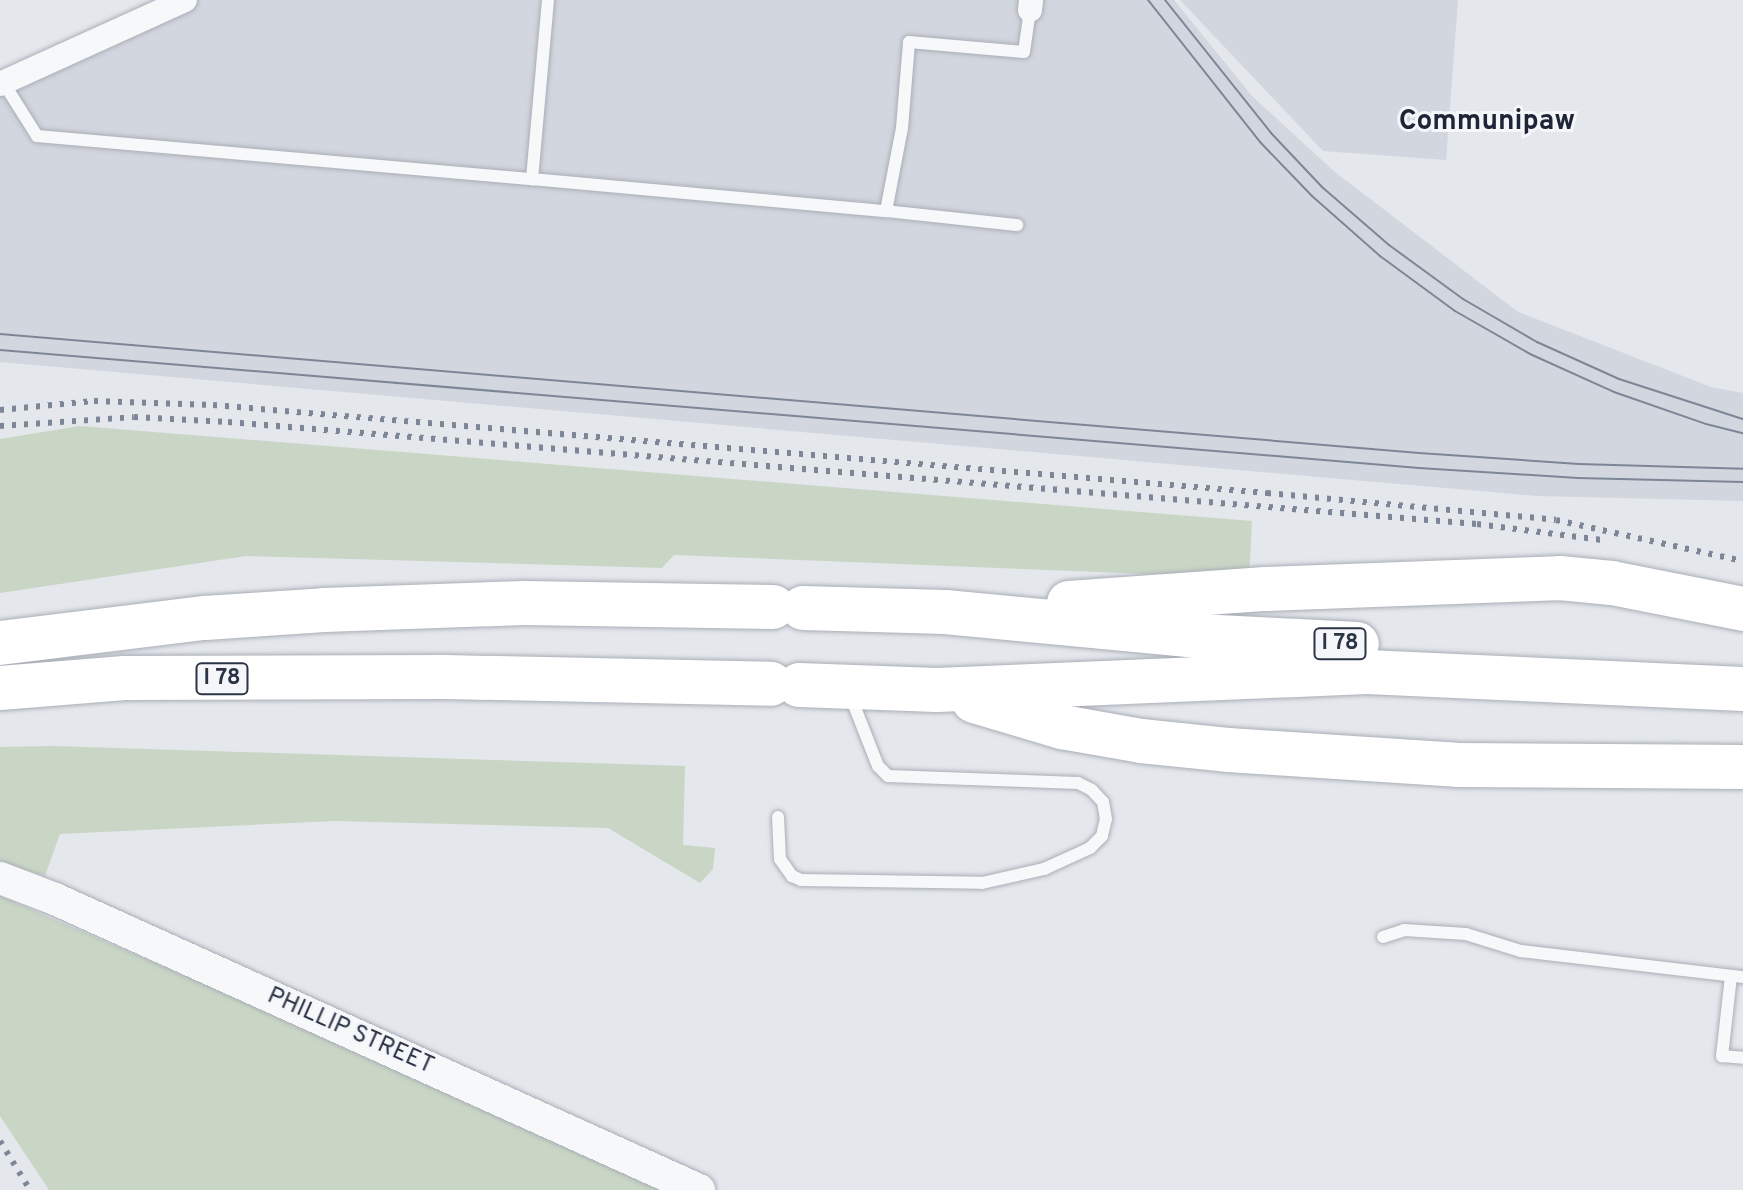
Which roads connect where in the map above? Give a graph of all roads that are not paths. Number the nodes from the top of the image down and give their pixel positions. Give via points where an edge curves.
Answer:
1 (185, 0) edge
2 (548, 0) edge
3 (1031, 5) edge
4 (1, 83) edge
5 (532, 179) junction
6 (886, 211) junction
7 (1017, 225) dead end
8 (1743, 609) edge
9 (945, 612) junction
10 (0, 643) edge
11 (1739, 675) edge
12 (846, 687) junction
13 (0, 688) edge
14 (937, 690) junction
15 (1743, 767) edge
16 (778, 817) dead end
17 (0, 878) edge
18 (1383, 937) dead end
19 (1737, 976) edge
20 (1743, 1058) edge
21 (699, 1190) edge

1 - 4 street
2 - 5 lane
3 - 6 lane via 1024,52 909,42 902,128
4 - 5 lane via 37,136
5 - 6 lane
6 - 7 lane
8 - 9 highway via 1612,583 1532,578 1266,589
9 - 10 highway, I 78 via 524,603 205,618
9 - 11 highway, I 78
11 - 14 highway, I 78 via 1325,672
12 - 13 highway, I 78 via 445,677 125,678
12 - 14 highway, I 78
12 - 16 lane via 878,766 888,776 1078,783 1103,802 1102,836 1090,848 1044,869 982,883 801,880 780,859
14 - 15 highway via 1062,727 1228,750 1457,765
17 - 21 street, PHILLIP STREET
18 - 19 lane via 1404,930 1466,934 1521,951
19 - 20 lane via 1722,1056

